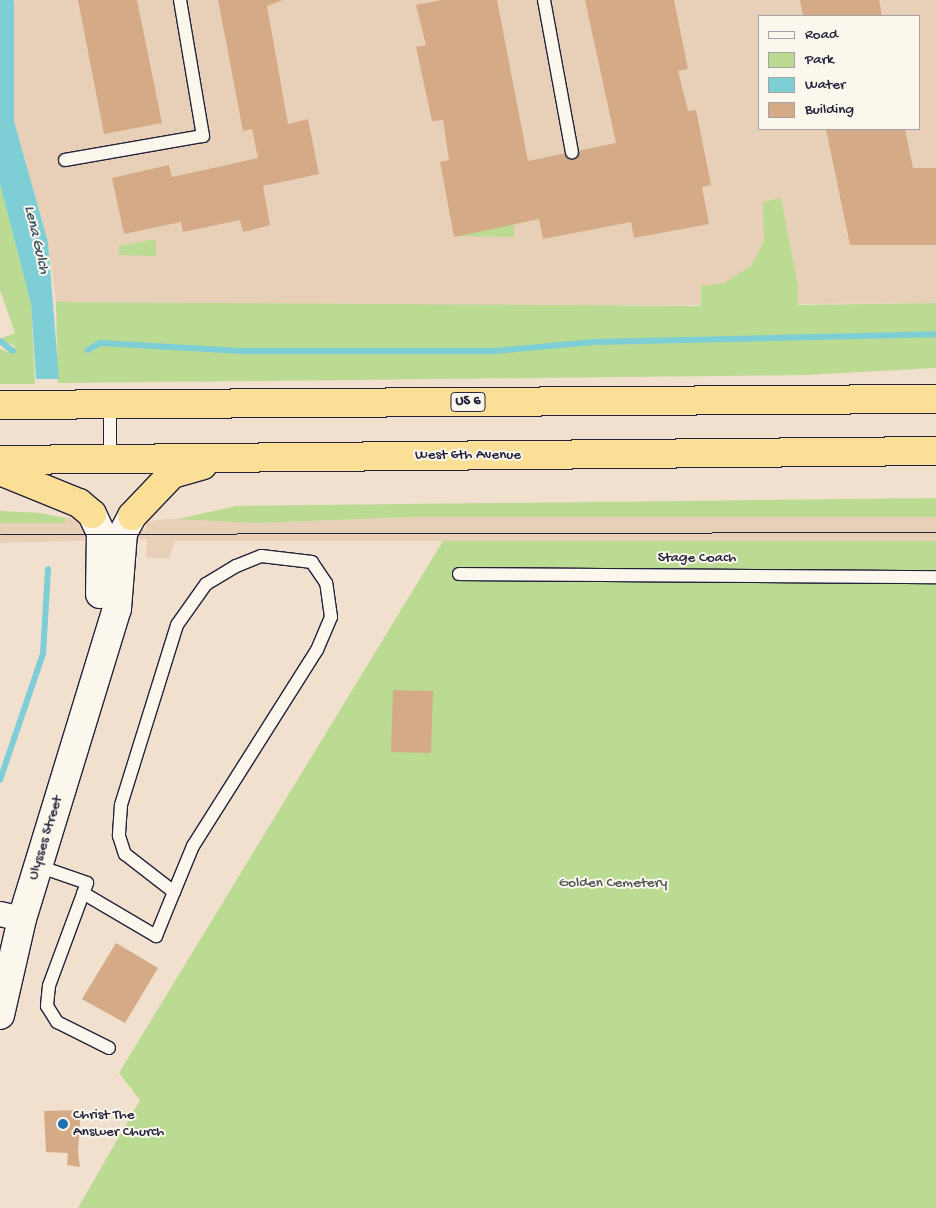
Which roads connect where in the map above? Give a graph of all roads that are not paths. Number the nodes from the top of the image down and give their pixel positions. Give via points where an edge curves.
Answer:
1 (180, 0) edge
2 (544, 0) edge
3 (572, 152) dead end
4 (65, 160) dead end
5 (936, 399) edge
6 (0, 405) edge
7 (110, 405) junction
8 (936, 451) edge
9 (229, 457) junction
10 (0, 460) edge
11 (110, 460) junction
12 (0, 471) edge
13 (92, 514) joint
14 (132, 516) joint
15 (459, 574) dead end
16 (936, 577) edge
17 (98, 662) junction
18 (38, 866) junction
19 (83, 892) junction
20 (174, 892) junction
21 (11, 916) edge
22 (0, 1015) edge
23 (109, 1048) dead end

1 - 4 lane via 202,136
2 - 3 lane
5 - 7 highway, US 6
6 - 7 highway, US 6
7 - 11 lane
8 - 9 highway, West 6th Avenue
9 - 11 highway, West 6th Avenue
9 - 14 highway via 172,474
10 - 11 highway, West 6th Avenue
12 - 13 highway via 79,503
13 - 17 street, Ulysses Street via 100,533
14 - 17 street, Ulysses Street via 123,534 117,609
15 - 16 lane, Stage Coach
17 - 18 street, Ulysses Street
18 - 19 lane via 87,883
18 - 21 street, Ulysses Street
19 - 20 lane via 156,936
19 - 23 lane via 49,986 47,1006 57,1022
20 - 20 lane via 193,846 316,650 330,617 326,583 312,562 262,556 236,566 206,584 177,625 121,805 119,836 125,854
21 - 22 street, Ulysses Street

